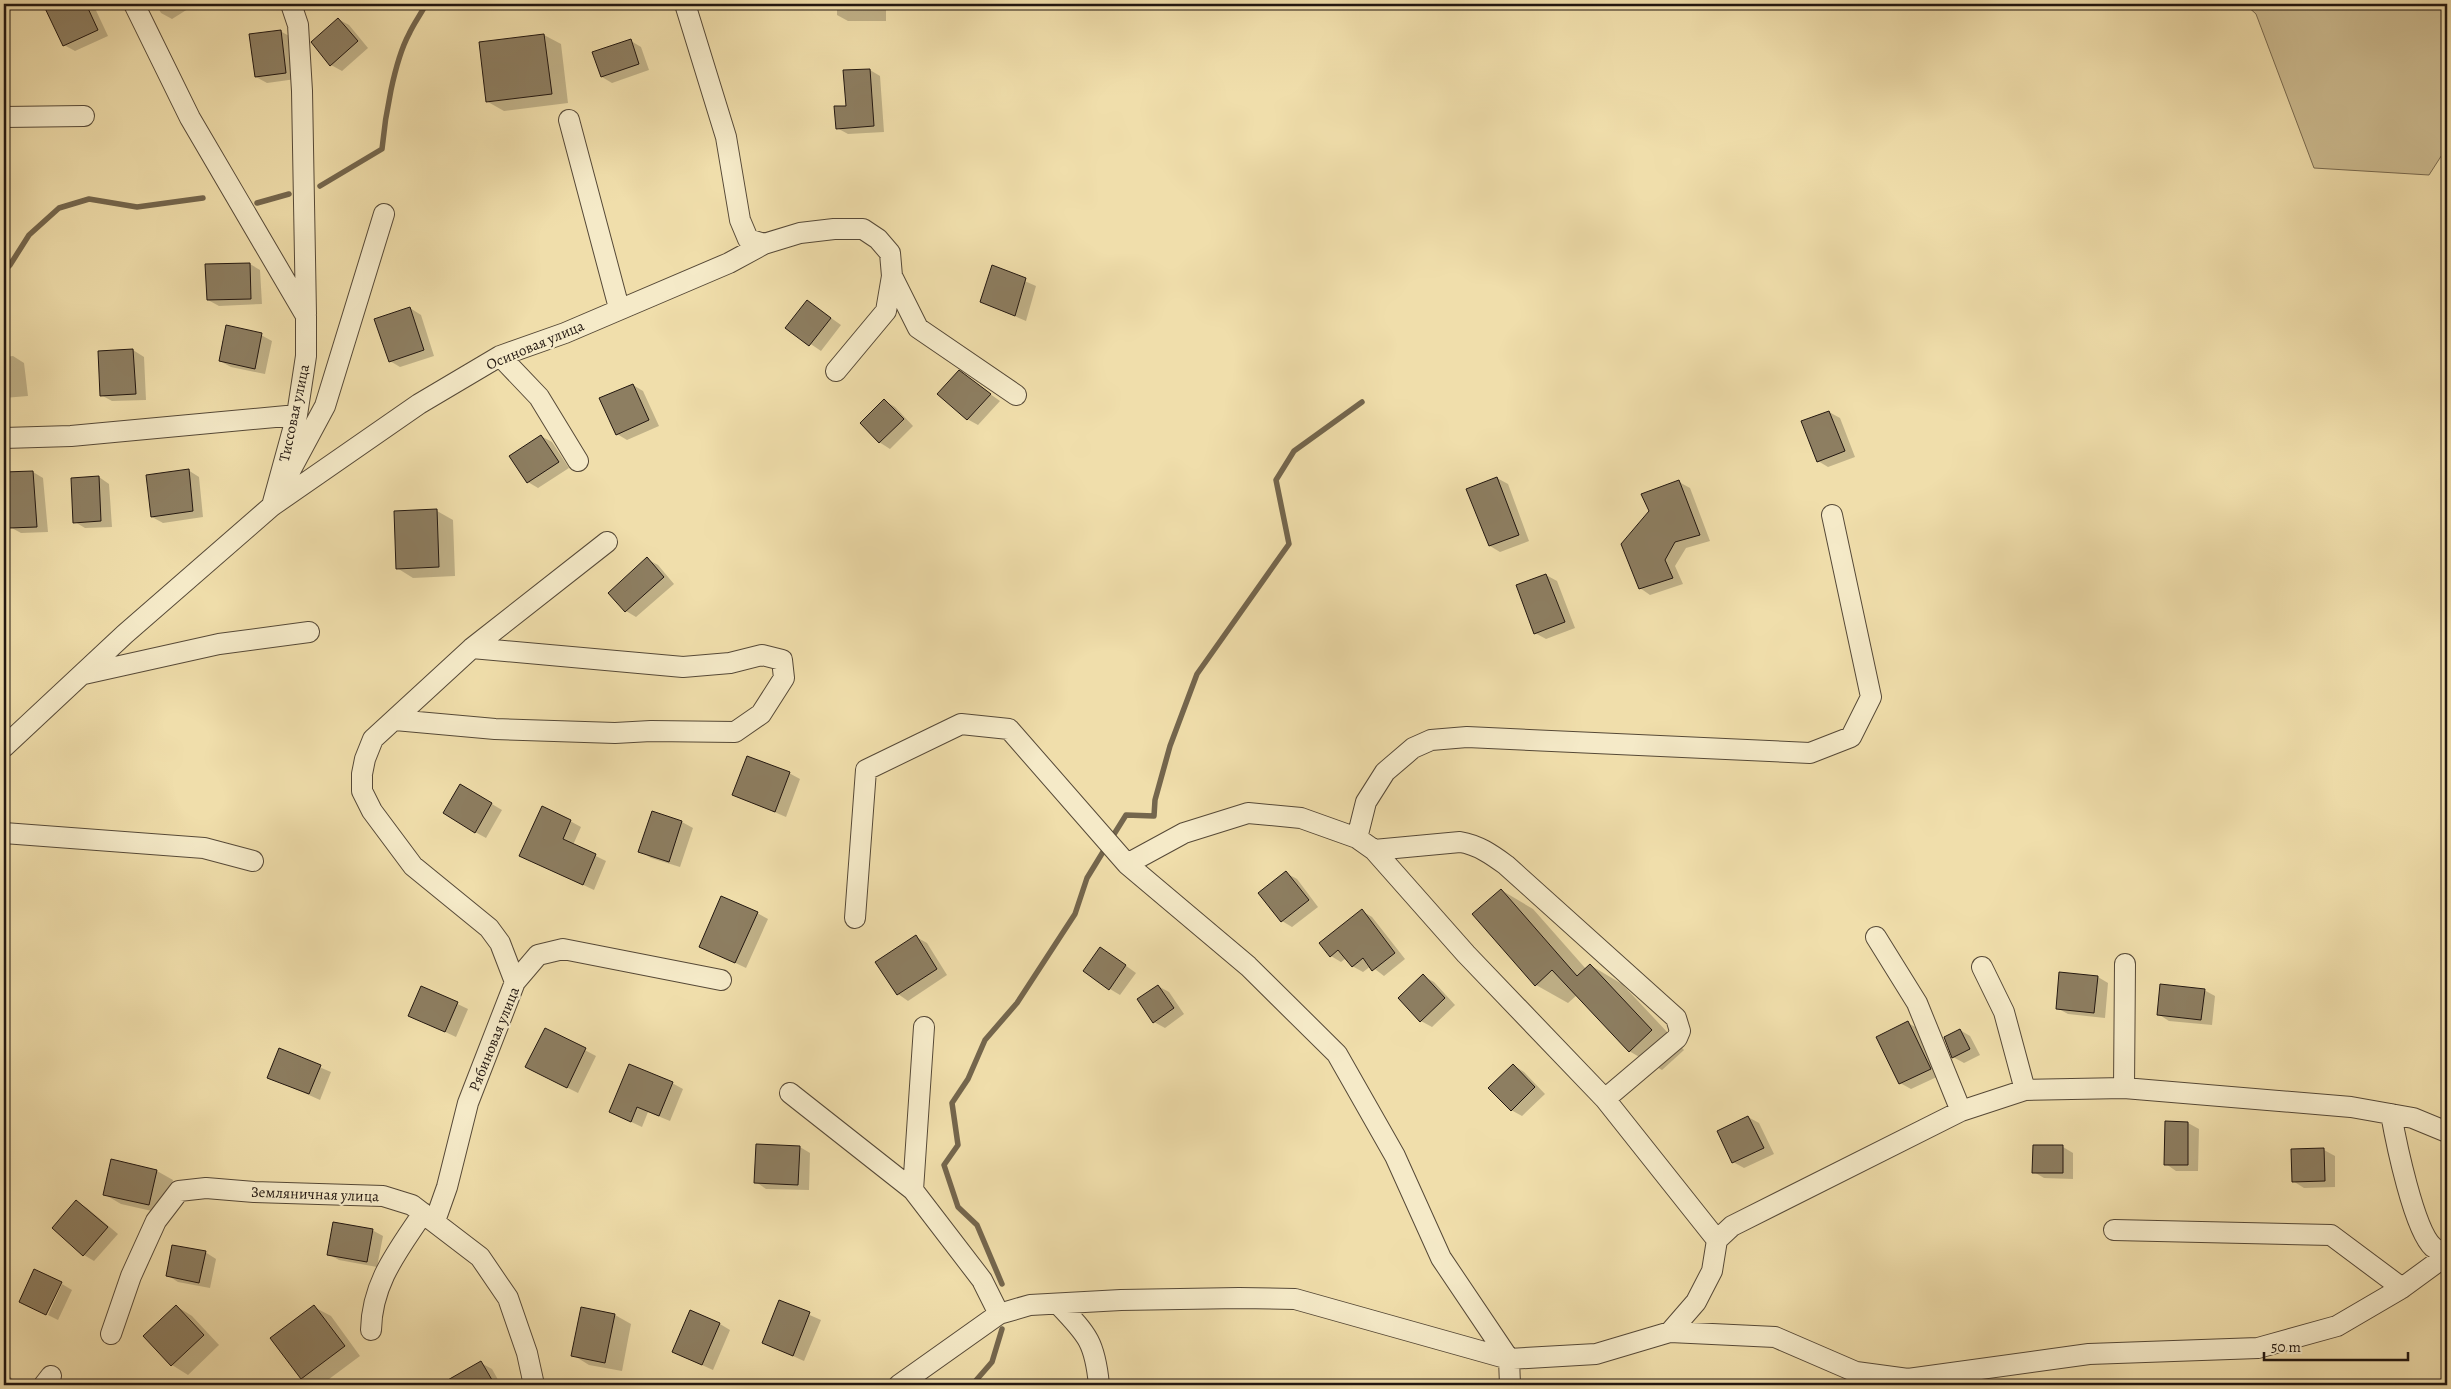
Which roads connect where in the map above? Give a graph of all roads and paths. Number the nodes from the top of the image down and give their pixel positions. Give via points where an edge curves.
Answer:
1 (134, 4) edge
2 (291, 4) edge
3 (684, 4) edge
4 (84, 116) dead end
5 (4, 117) edge
6 (569, 120) dead end
7 (384, 214) dead end
8 (764, 244) junction
9 (892, 276) junction
10 (619, 308) junction
11 (306, 316) junction
12 (500, 356) junction
13 (836, 372) dead end
14 (1016, 395) dead end
15 (297, 415) junction
16 (4, 438) edge
17 (578, 461) dead end
18 (272, 506) junction
19 (1832, 515) dead end
20 (607, 542) dead end
21 (309, 632) dead end
22 (472, 648) junction
23 (82, 675) junction
24 (396, 720) junction
25 (4, 746) edge
26 (4, 833) edge
27 (1357, 838) junction
28 (1374, 850) junction
29 (1122, 858) junction
30 (253, 860) dead end
31 (855, 918) dead end
32 (1876, 937) dead end
33 (2125, 964) dead end
34 (1982, 967) dead end
35 (721, 980) dead end
36 (515, 982) junction
37 (924, 1027) dead end
38 (2124, 1088) junction
39 (2025, 1090) junction
40 (790, 1093) dead end
41 (1605, 1098) junction
42 (1961, 1111) junction
43 (2391, 1114) junction
44 (2447, 1132) edge
45 (913, 1190) junction
46 (429, 1217) junction
47 (2114, 1230) dead end
48 (1717, 1240) junction
49 (2447, 1255) edge
50 (2402, 1288) junction
51 (1060, 1305) junction
52 (999, 1314) junction
53 (371, 1330) dead end
54 (1670, 1332) junction
55 (111, 1334) dead end
56 (1509, 1359) junction
57 (534, 1385) edge
58 (899, 1385) edge
59 (1099, 1385) edge
60 (1510, 1385) edge

1 - 11 street via 190,118
2 - 11 street, Тиссовая улица via 298,25 302,91
3 - 8 street via 726,137 740,220 748,239
4 - 5 street
6 - 10 street
7 - 18 street via 325,406
8 - 9 street, Осиновая улица via 800,233 834,228 863,229 890,253
8 - 10 street, Осиновая улица via 729,263
9 - 13 street via 886,311
9 - 14 street via 918,328
10 - 12 street, Осиновая улица via 565,333
11 - 15 street, Тиссовая улица via 306,356
12 - 17 street via 539,397
12 - 18 street, Осиновая улица via 419,404
15 - 16 street via 71,436
15 - 18 street, Тиссовая улица
18 - 23 street
19 - 27 street via 1871,697 1851,738 1810,753 1467,737 1431,740 1413,748 1385,772 1366,802
20 - 22 street
21 - 23 street via 219,644
22 - 24 street
22 - 24 street via 683,668 730,663 762,655 782,660 784,678 761,714 735,732 494,729
23 - 25 street
24 - 36 street via 373,739 364,758 362,791 372,811 413,866 489,928 500,943
26 - 30 street via 204,848
27 - 28 street
27 - 29 street via 1301,818 1248,813 1184,833
28 - 41 street via 1466,954
28 - 41 street via 1460,842 1474,844 1489,852 1676,1018 1680,1031 1677,1038
29 - 31 street via 1009,728 961,724 866,770
29 - 56 street via 1248,966 1337,1054 1395,1156 1441,1258
32 - 42 street via 1917,1004
33 - 38 street
34 - 39 street via 2004,1012
35 - 36 street, Рябиновая улица via 563,949 538,956
36 - 46 street, Рябиновая улица via 468,1103 447,1188
37 - 45 street
38 - 39 street
38 - 43 street via 2351,1107
39 - 42 street
40 - 45 street
41 - 48 street
42 - 48 street via 1732,1226
43 - 44 street via 2413,1118
43 - 49 street via 2406,1183 2422,1229 2433,1247
45 - 52 street via 982,1280
46 - 53 street, Рябиновая улица via 383,1275 371,1308
46 - 55 street, Земляничная улица via 412,1205 383,1196 206,1188 179,1191 156,1221 131,1276
46 - 57 street, Земляничная улица via 480,1257 508,1298
47 - 50 street via 2331,1235
48 - 54 street via 1712,1271 1696,1302
49 - 50 street
50 - 54 street via 2337,1326 2258,1348 2089,1354 1908,1379 1856,1372 1775,1337
51 - 52 street via 1030,1305
51 - 56 street via 1121,1300 1295,1299
51 - 59 street via 1090,1340
52 - 58 street
54 - 56 street via 1596,1354
56 - 60 street

